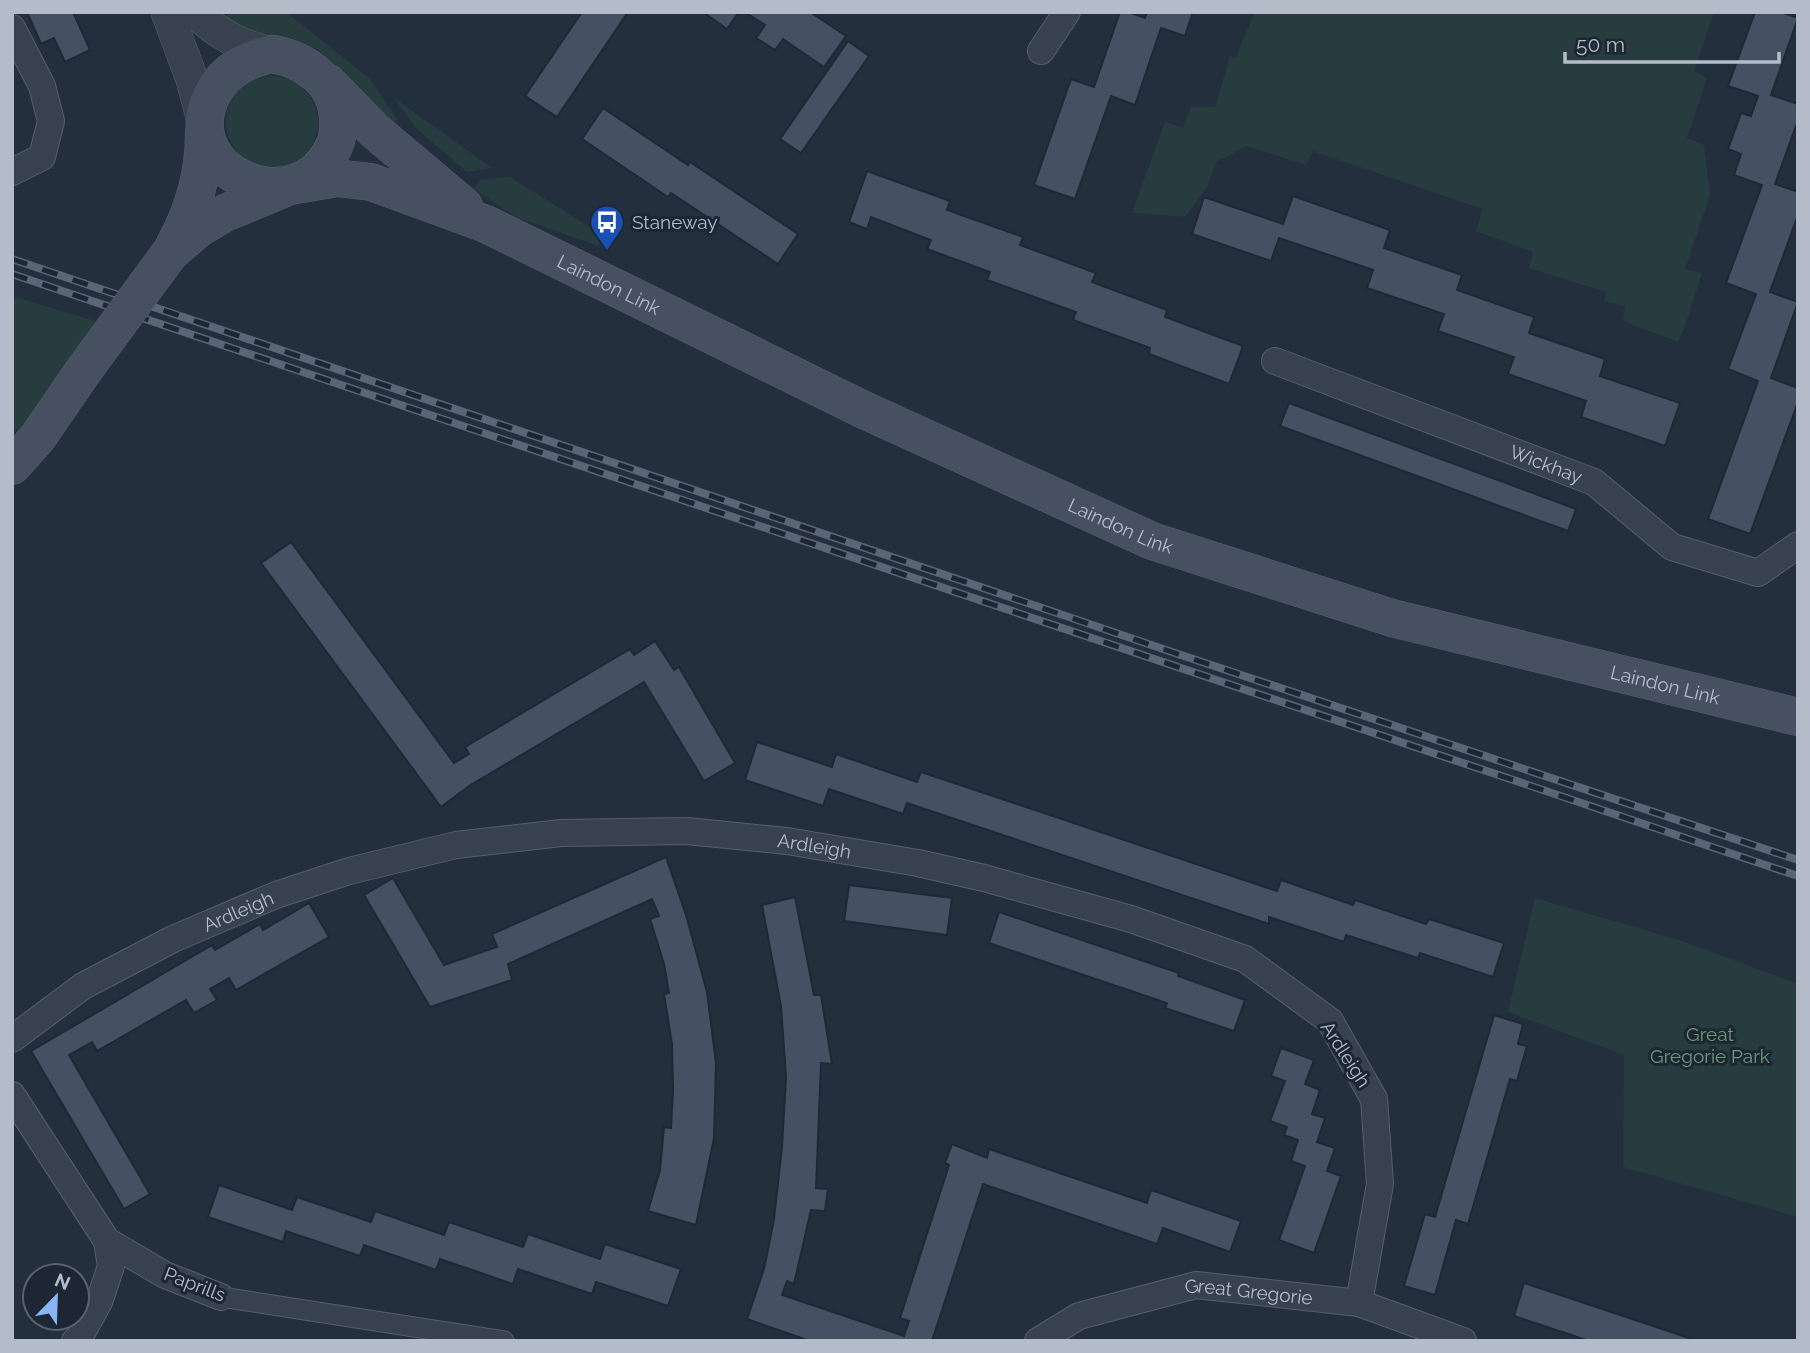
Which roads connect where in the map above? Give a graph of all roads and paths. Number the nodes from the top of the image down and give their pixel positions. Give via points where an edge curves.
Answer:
1 (167, 12) edge
2 (195, 12) edge
3 (1067, 12) edge
4 (12, 27) edge
5 (1041, 51) dead end
6 (274, 54) junction
7 (319, 75) junction
8 (204, 127) junction
9 (12, 172) edge
10 (290, 186) junction
11 (486, 224) junction
12 (170, 253) junction
13 (1275, 361) dead end
14 (84, 370) junction
15 (12, 434) edge
16 (12, 467) edge
17 (1798, 545) edge
18 (1798, 717) edge
19 (12, 1039) edge
20 (12, 1095) edge
21 (107, 1241) junction
22 (221, 1297) joint
23 (1359, 1303) junction
24 (75, 1341) edge
25 (504, 1341) edge
26 (1038, 1341) edge
27 (1463, 1341) edge

1 - 8 street
2 - 6 street via 223,36
3 - 5 street
4 - 9 street via 42,86 51,121 42,157
6 - 7 main road via 297,60
6 - 8 main road via 256,57 224,77 211,98
7 - 10 main road via 338,110 335,145 311,176
7 - 11 main road, Laindon Link via 375,131
8 - 10 main road via 212,151 236,176 268,187
8 - 12 main road via 202,171 194,204
10 - 11 main road, Laindon Link via 355,178
10 - 12 main road via 225,212
11 - 18 main road, Laindon Link via 864,410 1152,541 1392,618
12 - 14 main road, bridge
13 - 17 street, Wickhay via 1594,482 1672,547 1758,573
14 - 15 main road
14 - 16 main road
19 - 23 street, Ardleigh via 83,986 173,939 288,891 456,845 561,834 687,831 787,841 918,863 1131,919 1245,959 1330,1021 1374,1099 1380,1184
20 - 21 street, Paprills
21 - 22 street, Paprills via 165,1275
21 - 24 street via 111,1266 99,1302
22 - 25 street, Paprills
23 - 26 street, Great Gregorie via 1196,1284 1079,1316
23 - 27 street, Great Gregorie

